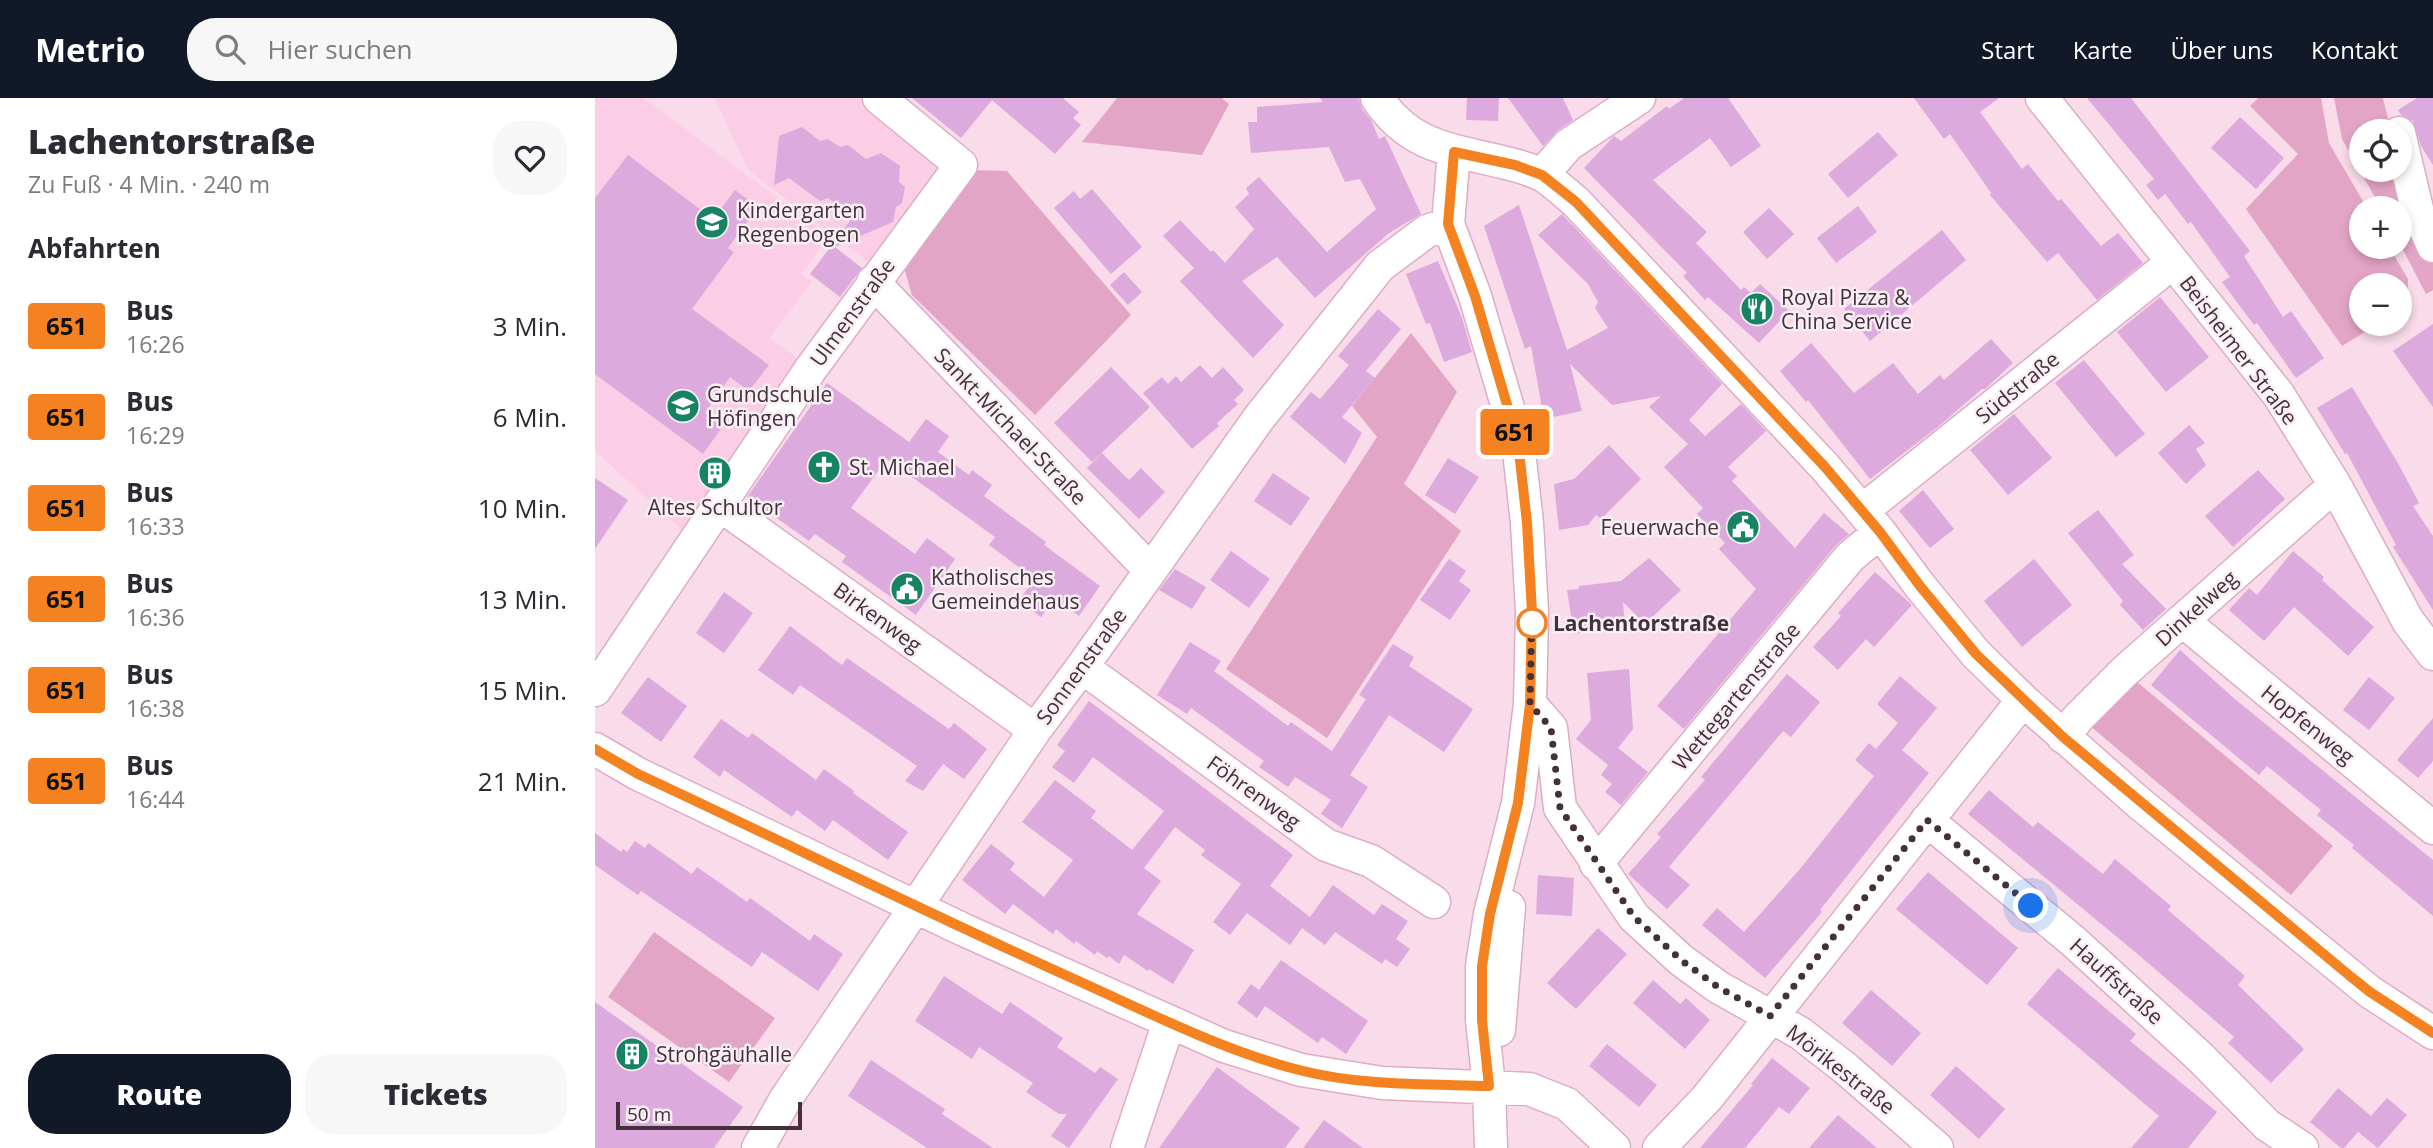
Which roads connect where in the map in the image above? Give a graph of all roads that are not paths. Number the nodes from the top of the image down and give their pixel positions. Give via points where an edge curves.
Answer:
1 (879, 98) edge
2 (1377, 98) edge
3 (1639, 98) edge
4 (2042, 98) edge
5 (1454, 152) junction
6 (1542, 175) junction
7 (2411, 182) edge
8 (1448, 224) junction
9 (2433, 246) edge
10 (2172, 263) junction
11 (873, 282) junction
12 (2335, 485) junction
13 (720, 505) junction
14 (1871, 522) junction
15 (1150, 570) junction
16 (2183, 621) junction
17 (2433, 654) edge
18 (1082, 667) junction
19 (595, 690) edge
20 (2023, 700) junction
21 (1530, 704) junction
22 (1035, 730) junction
23 (2063, 737) junction
24 (595, 750) edge
25 (1927, 820) junction
26 (2433, 828) edge
27 (1596, 864) junction
28 (1434, 902) dead end
29 (915, 907) junction
30 (1770, 1016) junction
31 (1169, 1022) junction
32 (2433, 1033) edge
33 (1489, 1086) junction
34 (2259, 1137) edge
35 (758, 1148) edge
36 (1127, 1148) edge
37 (1491, 1148) edge
38 (1614, 1148) edge
39 (1659, 1148) edge
40 (1937, 1148) edge
41 (2302, 1148) edge

1 - 11 street, Ulmenstraße via 961,164
2 - 5 street via 1398,125 1421,140
3 - 6 street via 1568,145
4 - 10 street, Beisheimer Straße
5 - 6 street
5 - 8 street
6 - 14 street via 1576,202
7 - 9 street
8 - 15 street, Sonnenstraße via 1427,231 1380,266 1259,418
8 - 21 street via 1475,296 1518,442 1532,612
10 - 12 street, Beisheimer Straße via 2278,394
10 - 14 street, Südstraße
11 - 13 street, Ulmenstraße
11 - 15 street, Sankt-Michael-Straße
12 - 16 street, Dinkelweg
12 - 17 street, Beisheimer Straße via 2408,621
13 - 19 street, Ulmenstraße
13 - 22 street, Birkenweg
14 - 20 street via 1976,654
14 - 27 street, Wettegartenstraße via 1850,557
15 - 18 street, Sonnenstraße
16 - 23 street, Dinkelweg via 2124,672
16 - 26 street, Hopfenweg
18 - 22 street, Sonnenstraße
18 - 28 street, Föhrenweg via 1327,845 1371,860
20 - 23 street
20 - 25 street
21 - 27 street, Mörikestraße via 1551,728 1560,808
21 - 33 street via 1516,814 1490,914 1482,966
22 - 29 street, Sonnenstraße
23 - 32 street via 2360,984
24 - 29 street
25 - 30 street
25 - 34 street, Hauffstraße via 2073,941 2200,1057
27 - 30 street, Mörikestraße via 1634,917 1681,960
29 - 31 street
29 - 35 street, Sonnenstraße via 785,1100
30 - 39 street via 1707,1098
30 - 40 street, Mörikestraße via 1809,1040
31 - 33 street via 1224,1046 1301,1070 1382,1083
31 - 36 street
33 - 37 street
33 - 38 street via 1529,1089 1567,1104
34 - 41 street, Hauffstraße

